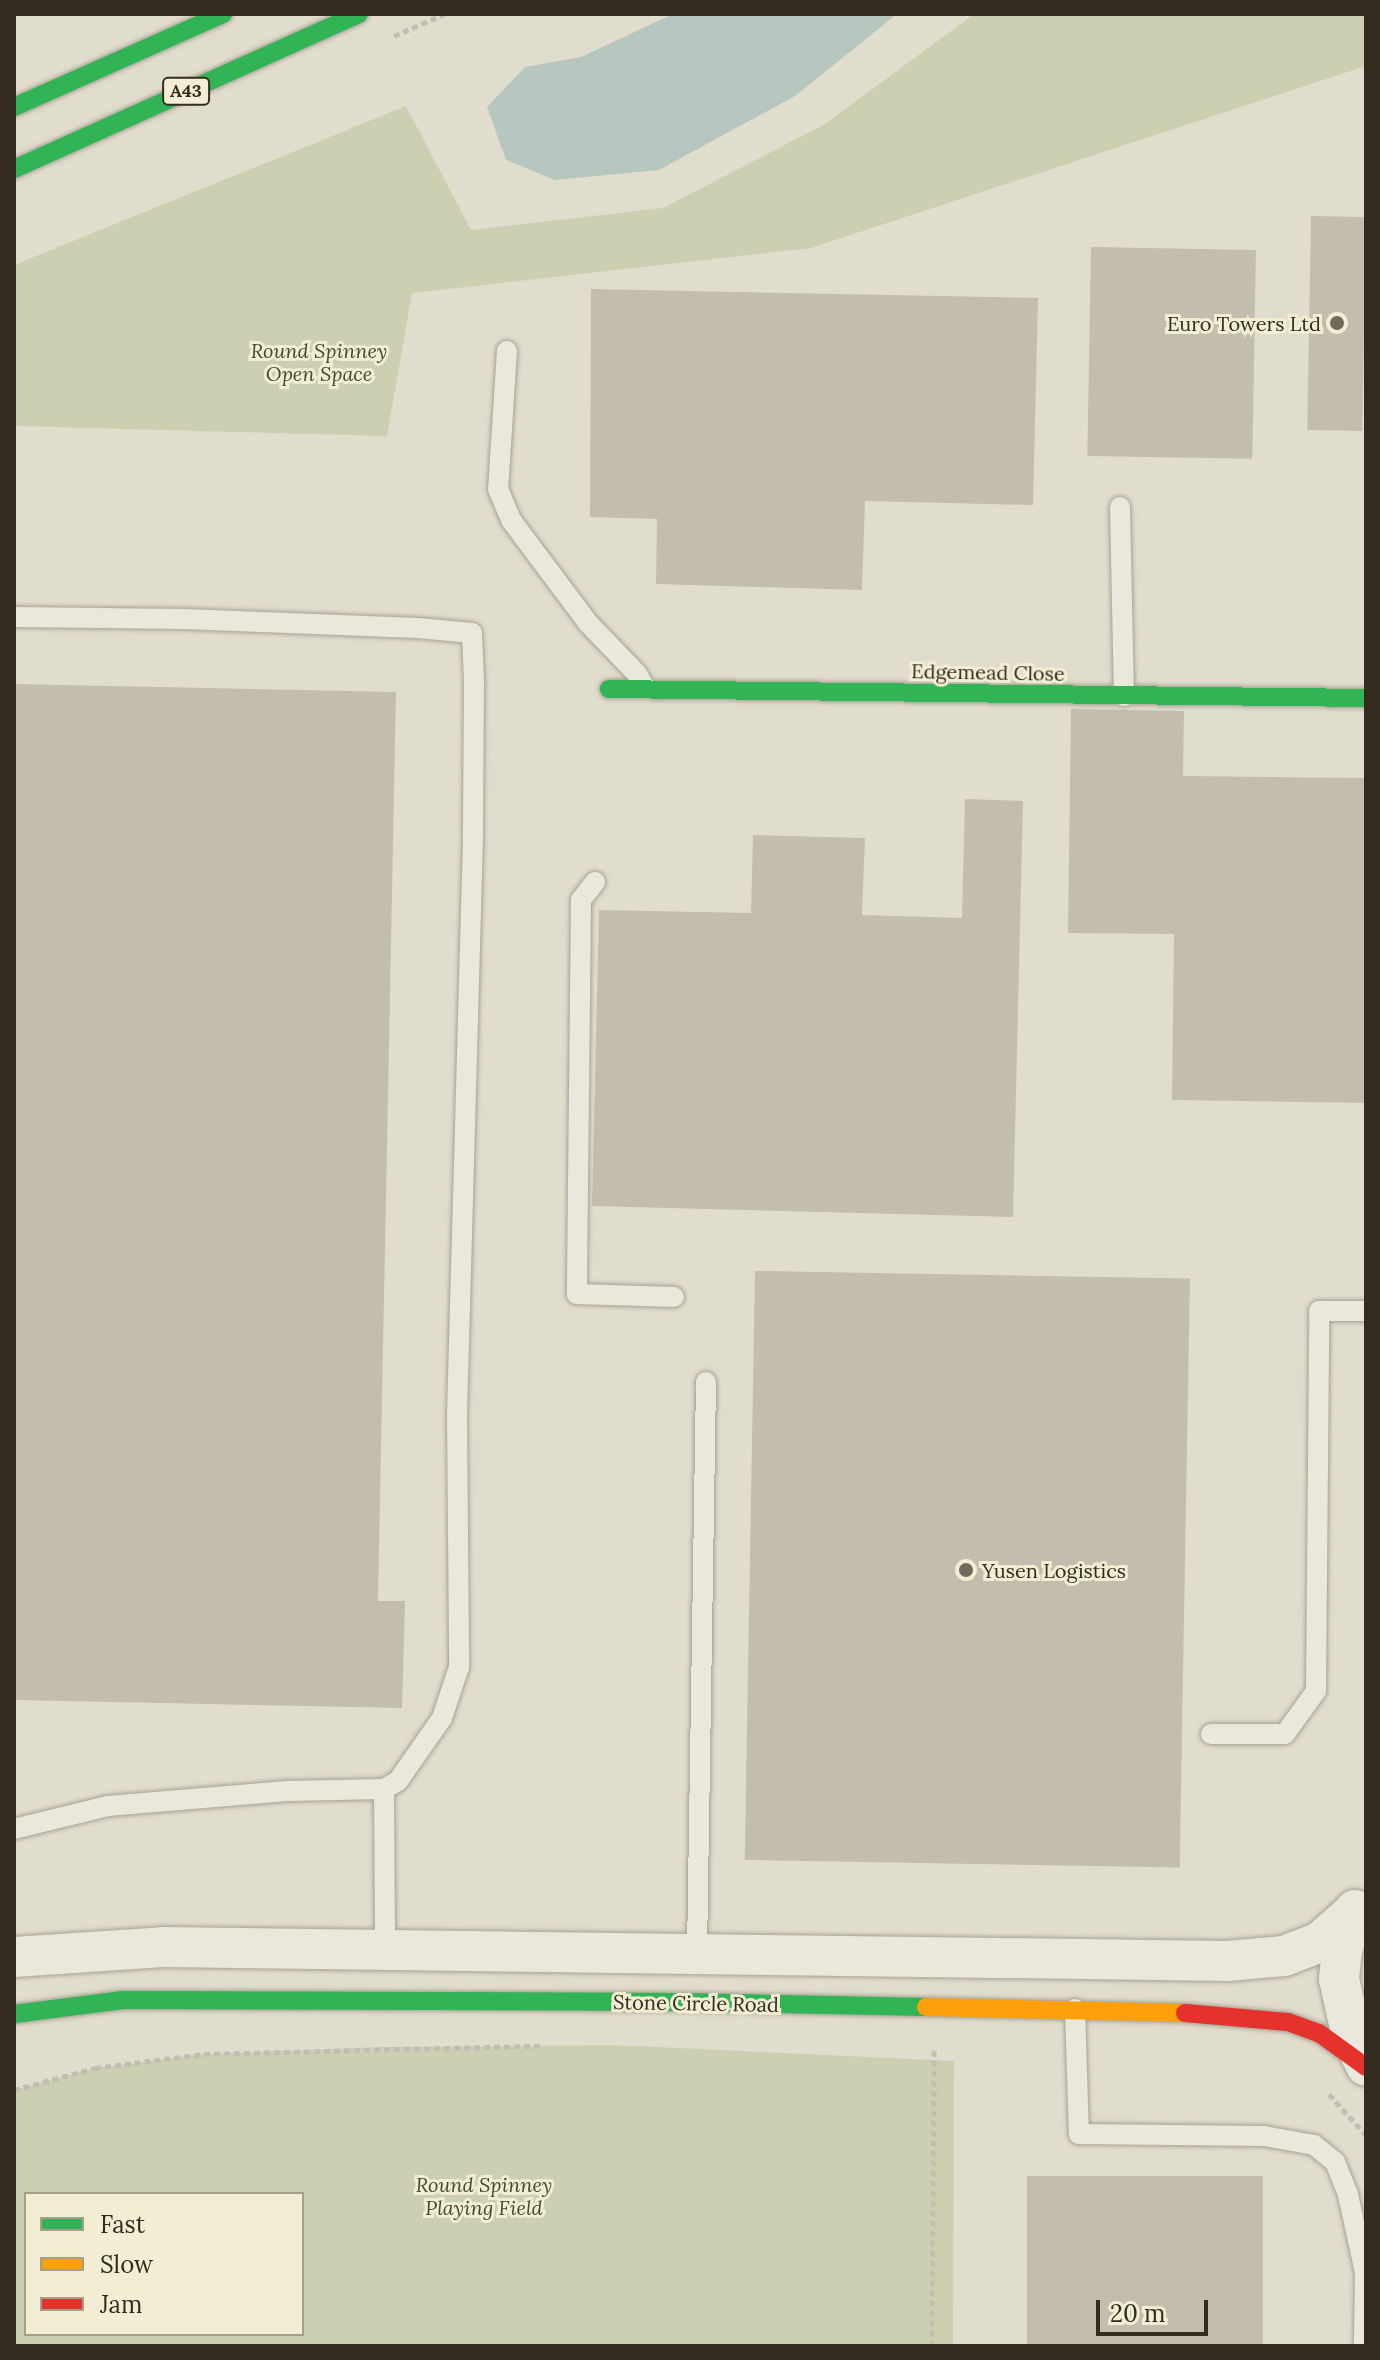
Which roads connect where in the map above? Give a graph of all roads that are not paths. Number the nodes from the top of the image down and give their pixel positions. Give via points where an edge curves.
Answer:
1 (223, 14) edge
2 (359, 14) edge
3 (14, 107) edge
4 (14, 169) edge
5 (507, 351) dead end
6 (1120, 507) dead end
7 (14, 617) edge
8 (609, 689) dead end
9 (646, 690) junction
10 (1124, 696) junction
11 (1366, 698) edge
12 (595, 882) dead end
13 (674, 1297) dead end
14 (1366, 1311) edge
15 (706, 1382) dead end
16 (1211, 1734) dead end
17 (384, 1789) junction
18 (14, 1829) edge
19 (1360, 1903) edge
20 (385, 1949) junction
21 (697, 1953) junction
22 (14, 1957) edge
23 (1075, 2009) junction
24 (14, 2014) edge
25 (1366, 2066) edge
26 (1364, 2346) edge

1 - 3 main road
2 - 4 main road, A43
5 - 9 lane via 498,489 511,520
6 - 10 lane
7 - 17 lane via 472,633 473,838 457,1416 459,1667 429,1740 398,1781
8 - 9 main road, Edgemead Close
9 - 10 main road, Edgemead Close
10 - 11 main road, Edgemead Close
12 - 13 lane via 581,900 577,1294
14 - 16 lane via 1319,1311 1316,1691 1285,1734
15 - 21 lane
17 - 18 lane via 108,1806
17 - 20 lane
19 - 21 street, Stone Circle Road via 1320,1942 1284,1956 1227,1961
19 - 25 street, Stone Circle Road via 1342,1950 1339,1979 1352,2037
20 - 21 street, Stone Circle Road
20 - 22 street, Stone Circle Road via 163,1947
23 - 24 main road, Stone Circle Road via 123,2000
23 - 25 main road, Stone Circle Road via 1227,2014 1288,2022 1319,2033
23 - 26 lane via 1079,2134 1264,2136 1314,2145 1335,2162 1365,2272

